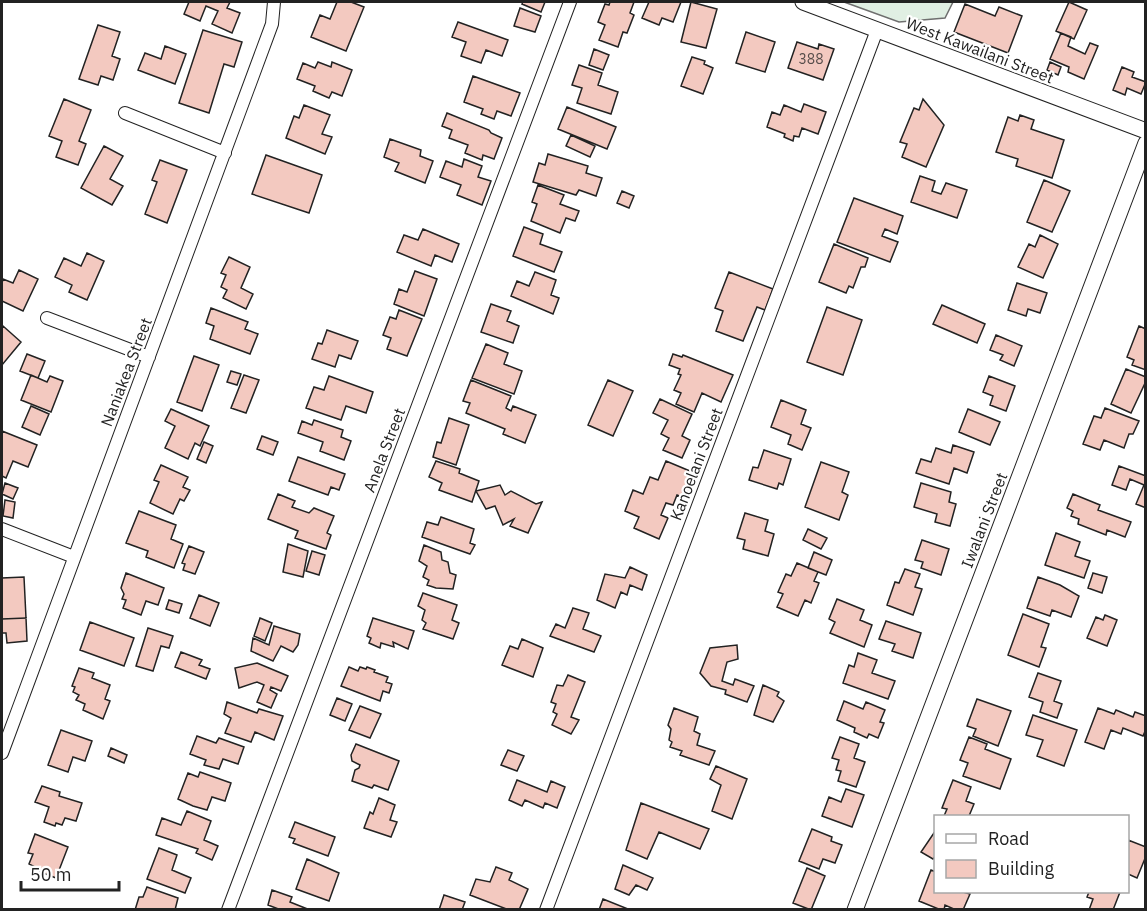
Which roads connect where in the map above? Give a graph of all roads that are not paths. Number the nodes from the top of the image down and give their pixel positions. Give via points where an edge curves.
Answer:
1 (274, 2) edge
2 (570, 2) edge
3 (803, 2) edge
4 (877, 30) junction
5 (125, 113) dead end
6 (1146, 131) edge
7 (1146, 143) edge
8 (225, 153) junction
9 (47, 318) dead end
10 (149, 357) junction
11 (2, 529) edge
12 (74, 557) junction
13 (2, 753) edge
14 (228, 909) edge
15 (546, 909) edge
16 (855, 909) edge

1 - 8 street, Naniakea Street via 272,24
2 - 14 street, Anela Street
3 - 4 street, West Kawailani Street
4 - 6 street, West Kawailani Street
4 - 15 street, Kanoelani Street
5 - 8 street
7 - 16 street, Iwalani Street
8 - 10 street, Naniakea Street
9 - 10 street
10 - 12 street, Naniakea Street
11 - 12 street
12 - 13 street, Naniakea Street

